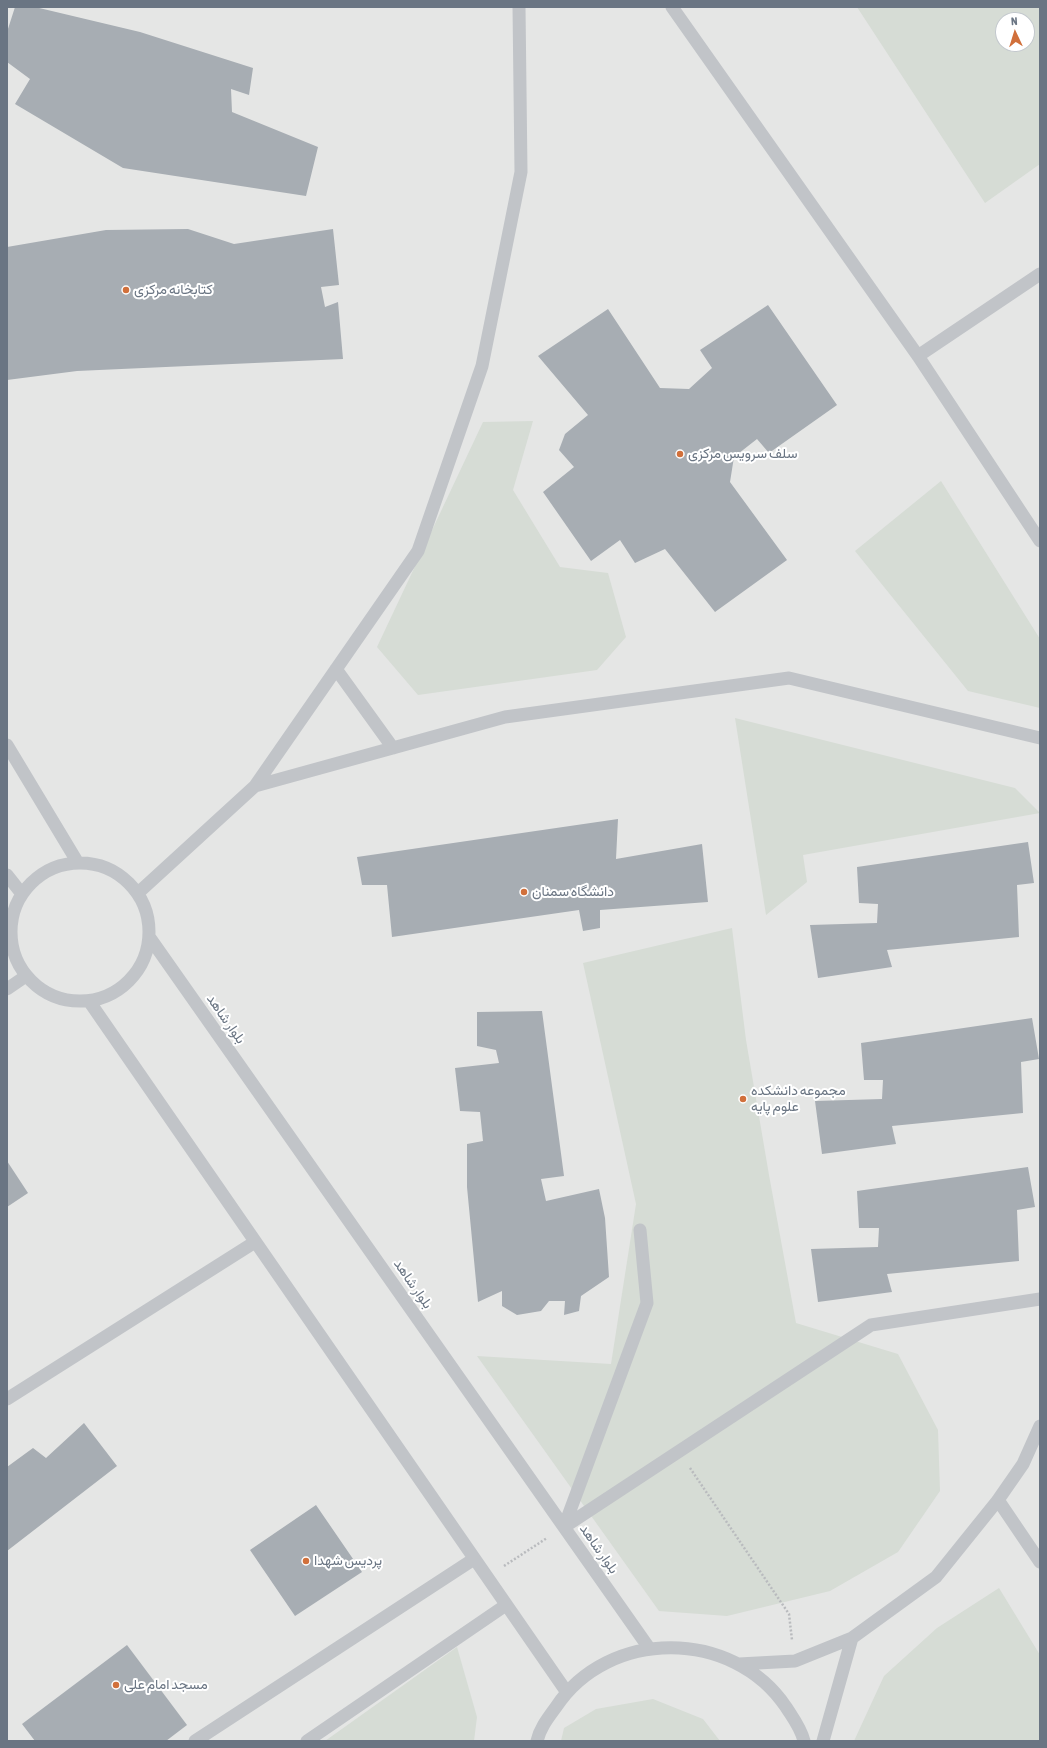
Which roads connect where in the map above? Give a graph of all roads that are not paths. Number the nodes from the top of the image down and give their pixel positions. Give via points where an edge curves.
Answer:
1 (519, 7) edge
2 (672, 7) edge
3 (1040, 274) edge
4 (918, 356) junction
5 (1040, 541) edge
6 (336, 669) junction
7 (1040, 738) edge
8 (7, 745) edge
9 (393, 748) junction
10 (255, 786) junction
11 (78, 863) junction
12 (7, 875) edge
13 (138, 893) junction
14 (22, 894) junction
15 (10, 914) edge
16 (150, 938) junction
17 (26, 976) junction
18 (7, 989) edge
19 (89, 1001) junction
20 (640, 1230) dead end
21 (255, 1242) junction
22 (1040, 1299) edge
23 (7, 1399) edge
24 (1040, 1426) edge
25 (998, 1500) junction
26 (564, 1527) junction
27 (474, 1559) junction
28 (1040, 1562) edge
29 (506, 1605) junction
30 (852, 1638) junction
31 (649, 1648) junction
32 (739, 1664) junction
33 (566, 1691) junction
34 (195, 1741) edge
35 (308, 1741) edge
36 (537, 1741) edge
37 (804, 1741) edge
38 (823, 1741) edge

1 - 6 lane via 521,172 482,366 418,551
2 - 4 lane
3 - 4 lane
4 - 5 lane
6 - 9 lane
6 - 10 lane
7 - 9 lane via 789,678 506,717
8 - 11 lane
9 - 10 lane
10 - 13 lane
11 - 13 lane via 100,866 121,876
11 - 14 lane via 56,867 37,878
12 - 14 lane
13 - 16 lane via 148,914
14 - 15 lane
15 - 17 lane via 15,957
16 - 19 lane via 144,961 131,980 111,994
16 - 26 lane, بلوار شاهد
17 - 18 lane
17 - 19 lane via 42,991 64,1000
19 - 21 lane
20 - 26 lane via 647,1303
21 - 23 lane
21 - 27 lane
22 - 26 lane via 871,1326
24 - 25 lane via 1023,1464
25 - 28 lane
25 - 30 lane via 936,1577
26 - 31 lane, بلوار شاهد
27 - 29 lane
27 - 34 lane
29 - 33 lane
29 - 35 lane
30 - 32 lane via 795,1661
30 - 38 lane
31 - 32 lane via 696,1648
31 - 33 lane via 604,1662
32 - 37 lane via 776,1692 802,1731
33 - 36 lane via 540,1731

